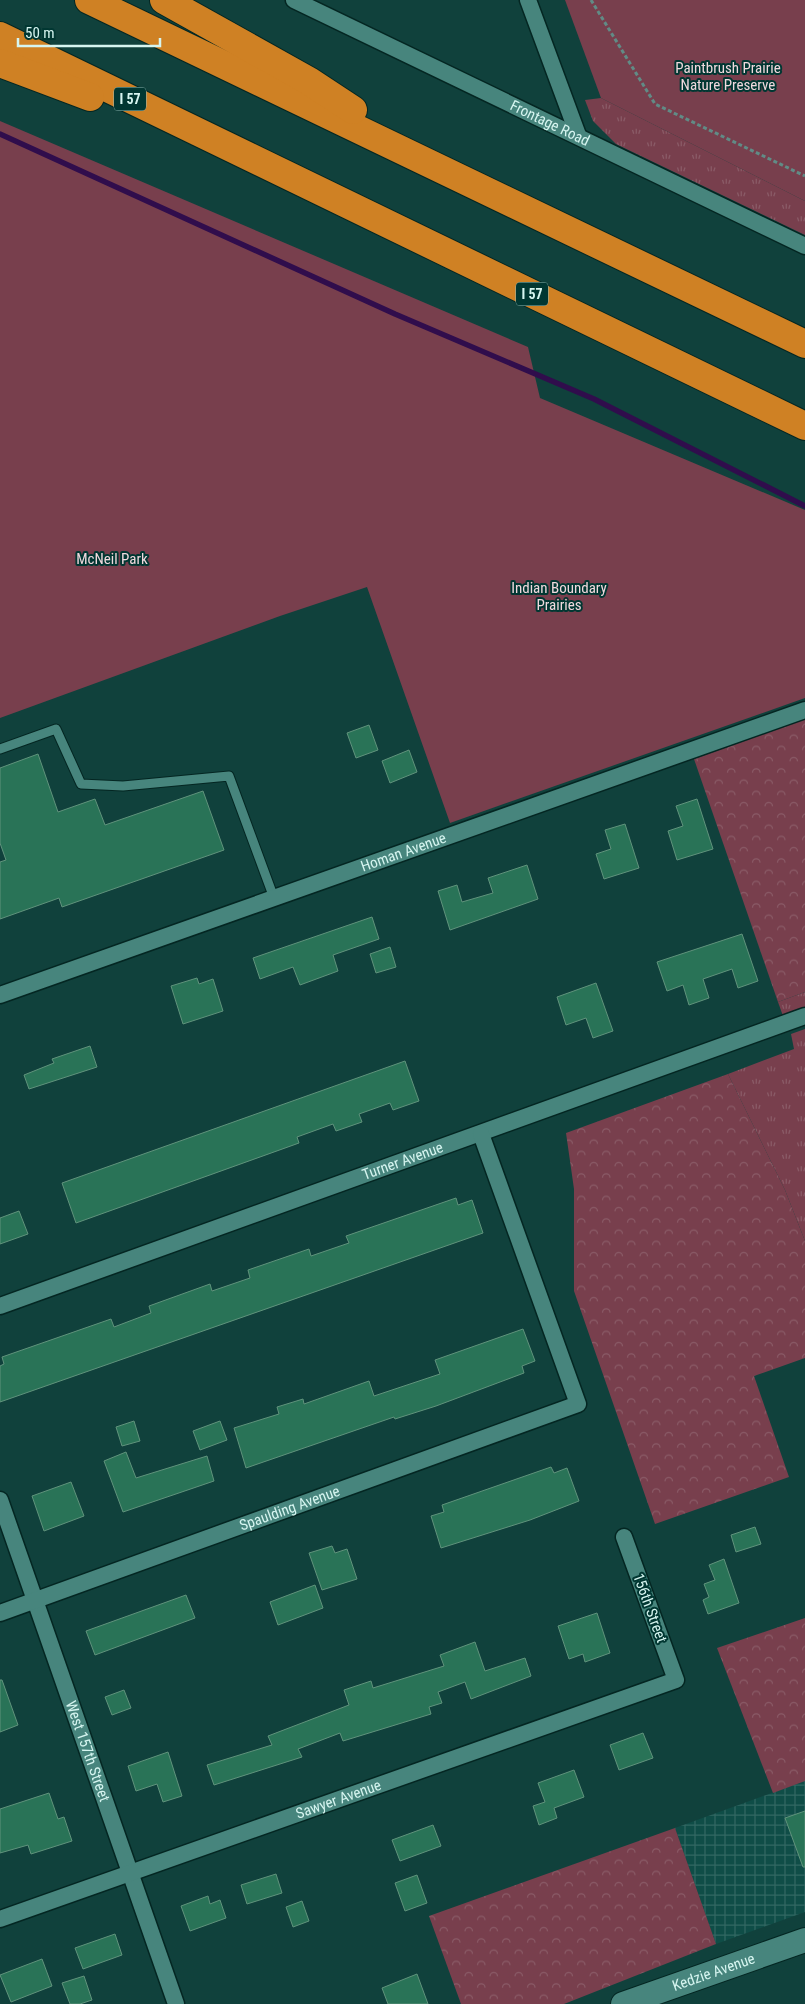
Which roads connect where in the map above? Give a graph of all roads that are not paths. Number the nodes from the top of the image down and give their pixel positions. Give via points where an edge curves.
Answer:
1 (89, 0) edge
2 (164, 0) edge
3 (294, 0) edge
4 (528, 0) edge
5 (0, 36) edge
6 (0, 63) edge
7 (578, 135) junction
8 (259, 162) junction
9 (433, 164) junction
10 (805, 246) edge
11 (805, 344) edge
12 (805, 426) edge
13 (805, 710) edge
14 (0, 749) edge
15 (274, 898) junction
16 (0, 995) edge
17 (805, 1016) edge
18 (482, 1134) junction
19 (0, 1306) edge
20 (0, 1500) edge
21 (624, 1537) dead end
22 (35, 1601) junction
23 (0, 1613) edge
24 (676, 1680) joint
25 (130, 1873) junction
26 (0, 1919) edge
27 (805, 1940) edge
28 (176, 2004) edge
29 (623, 2004) edge

1 - 9 highway
2 - 9 highway via 309,80
3 - 7 street, Frontage Road
4 - 7 street
5 - 8 highway, I 57
6 - 8 highway
7 - 10 street, Frontage Road
8 - 12 highway, I 57
9 - 11 highway
13 - 15 street, Homan Avenue
14 - 15 lane via 56,729 81,784 123,786 229,776
15 - 16 street, Homan Avenue
17 - 18 street, Turner Avenue
18 - 19 street, Turner Avenue
18 - 22 street, Spaulding Avenue via 578,1404
20 - 22 street, West 157th Street
21 - 24 street, 156th Street
22 - 23 street, Spaulding Avenue
22 - 25 street, West 157th Street
24 - 25 street, Sawyer Avenue
25 - 26 street, Sawyer Avenue
25 - 28 street, West 157th Street
27 - 29 main road, Kedzie Avenue

